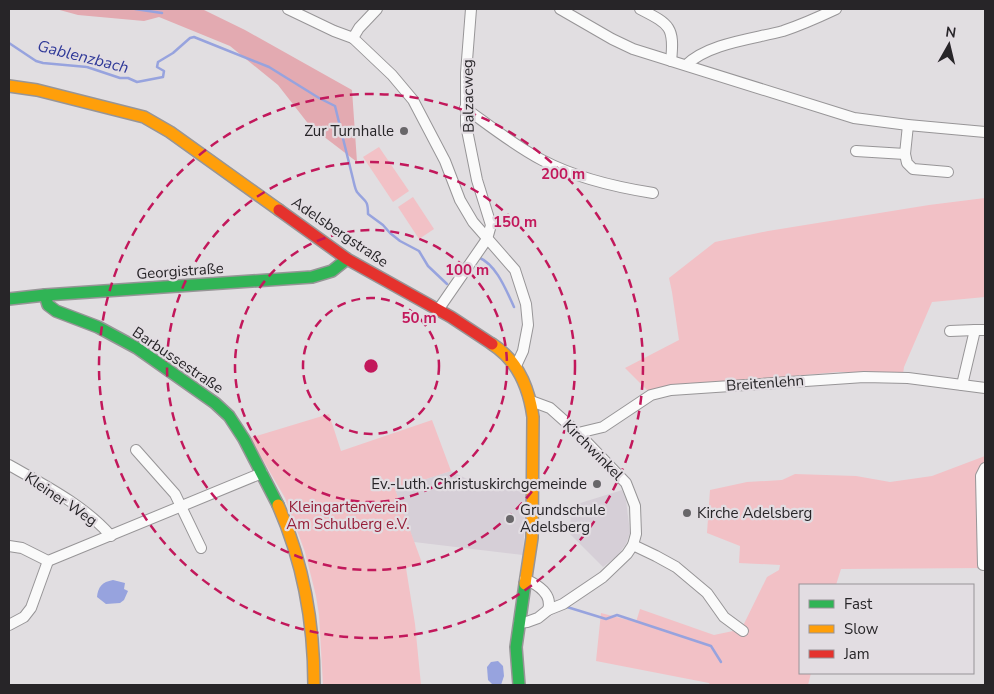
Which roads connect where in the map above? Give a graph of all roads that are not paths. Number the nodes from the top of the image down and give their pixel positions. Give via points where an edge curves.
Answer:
1 (288, 9) edge
2 (377, 9) edge
3 (471, 9) edge
4 (560, 9) edge
5 (640, 9) edge
6 (836, 9) edge
7 (353, 38) junction
8 (671, 61) junction
9 (686, 65) junction
10 (9, 86) edge
11 (466, 108) junction
12 (908, 125) junction
13 (985, 132) edge
14 (856, 151) dead end
15 (904, 154) junction
16 (948, 172) dead end
17 (653, 192) dead end
18 (487, 239) junction
19 (347, 258) junction
20 (45, 295) junction
21 (9, 299) edge
22 (438, 310) junction
23 (980, 330) edge
24 (950, 331) dead end
25 (516, 366) junction
26 (962, 385) junction
27 (985, 388) edge
28 (531, 401) junction
29 (578, 433) junction
30 (136, 450) dead end
31 (9, 465) edge
32 (985, 468) edge
33 (262, 473) junction
34 (183, 507) junction
35 (111, 536) junction
36 (633, 545) junction
37 (9, 546) edge
38 (201, 548) dead end
39 (48, 561) junction
40 (983, 564) dead end
41 (526, 579) junction
42 (548, 610) junction
43 (519, 623) junction
44 (9, 625) edge
45 (743, 631) dead end
46 (314, 685) edge
47 (519, 685) edge

1 - 7 street
2 - 7 street
3 - 11 street, Balzacweg
4 - 8 street via 633,49
5 - 8 street via 669,27
6 - 9 street via 791,28 726,44 692,58
7 - 18 street via 392,74 413,100 460,200
8 - 9 street
9 - 12 street via 854,118
10 - 19 street, Adelsbergstraße via 91,102 144,117 176,136
11 - 17 street via 524,149 556,166 603,183
11 - 18 street, Balzacweg via 473,161 491,225
12 - 13 street
12 - 15 street
14 - 15 street
15 - 16 street via 913,169
18 - 22 street
18 - 25 street via 515,270 526,304 527,332
19 - 20 street, Georgistraße via 336,270 312,277
19 - 22 street, Adelsbergstraße
20 - 21 street, Georgistraße
20 - 33 street, Barbussestraße via 48,305 56,311 98,327 137,348 215,403 229,416
22 - 25 street, Adelsbergstraße via 497,347
23 - 24 street
23 - 26 street
25 - 28 street, Adelsbergstraße
26 - 27 street, Breitenlehn
26 - 29 street, Breitenlehn via 908,378 864,377 671,390 651,395 603,427
28 - 29 street, Kirchwinkel via 550,408
28 - 41 street, Adelsbergstraße via 532,538
29 - 36 street, Kirchwinkel via 630,489 636,520
30 - 34 street
31 - 35 street, Kleiner Weg via 58,493
32 - 40 street via 982,476
33 - 34 street
33 - 46 street, Barbussestraße via 288,528 298,560 309,605
34 - 35 street
34 - 38 street
35 - 39 street
36 - 42 street via 603,577 563,604
36 - 45 street via 676,568 707,593 724,617
37 - 39 street via 22,548
39 - 44 street via 31,608 24,617
41 - 42 street via 546,594 550,603
41 - 43 street, Adelsbergstraße
42 - 43 street via 538,618
43 - 47 street, Adelsbergstraße via 516,647

